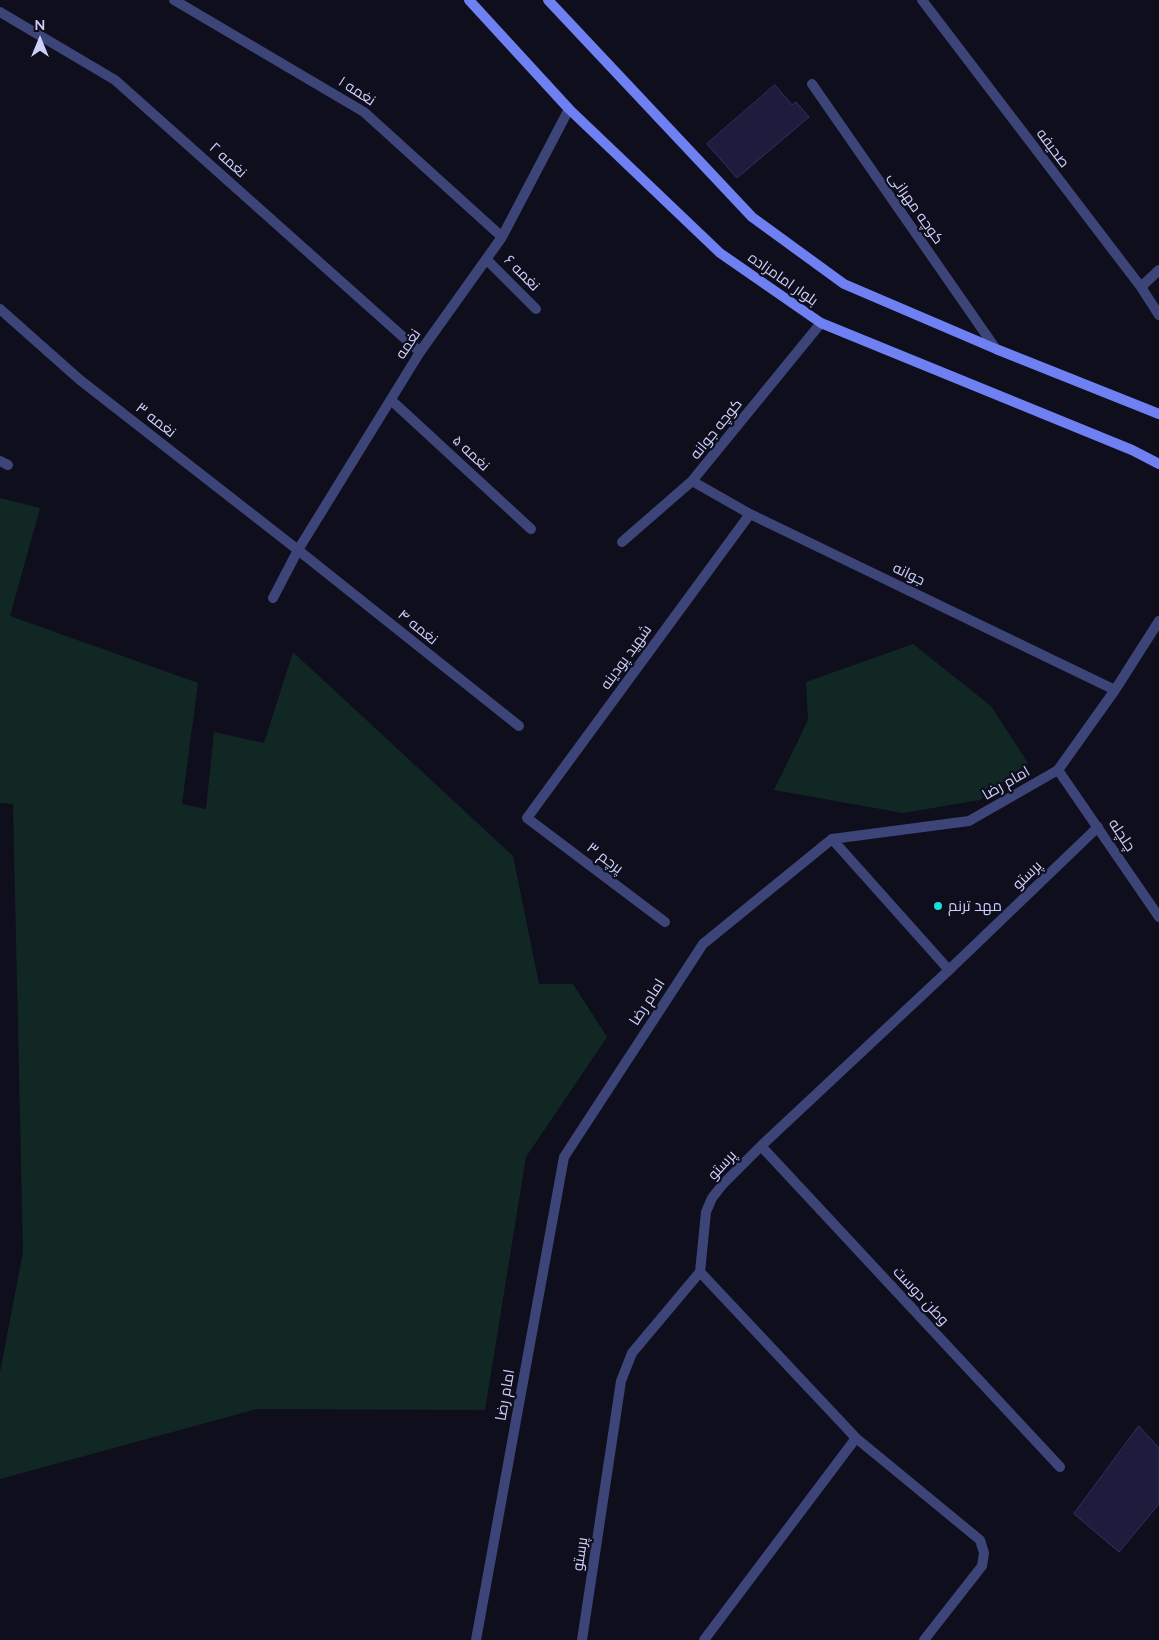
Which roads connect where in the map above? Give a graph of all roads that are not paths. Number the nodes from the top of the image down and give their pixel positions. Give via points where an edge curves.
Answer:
1 (174, 0) edge
2 (469, 0) edge
3 (548, 0) edge
4 (922, 0) edge
5 (0, 12) edge
6 (812, 84) dead end
7 (569, 108) junction
8 (502, 237) junction
9 (486, 259) junction
10 (1159, 270) edge
11 (1141, 288) junction
12 (0, 309) edge
13 (536, 309) dead end
14 (1159, 315) edge
15 (821, 323) junction
16 (996, 349) junction
17 (420, 352) junction
18 (390, 400) junction
19 (1159, 414) edge
20 (1159, 464) edge
21 (692, 481) junction
22 (750, 514) junction
23 (531, 529) dead end
24 (622, 542) dead end
25 (298, 550) junction
26 (273, 598) dead end
27 (1159, 621) edge
28 (1115, 690) junction
29 (519, 726) dead end
30 (1058, 770) junction
31 (527, 818) joint
32 (1098, 827) junction
33 (832, 839) junction
34 (1159, 917) edge
35 (665, 922) dead end
36 (949, 970) junction
37 (761, 1146) junction
38 (700, 1272) junction
39 (856, 1438) junction
40 (1060, 1467) dead end
41 (476, 1640) edge
42 (582, 1640) edge
43 (704, 1640) edge
44 (924, 1640) edge

1 - 8 street, نغمه ۱ via 364,112
2 - 7 main road, بلوار امامزاده
3 - 16 main road, بلوار امامزاده via 752,217 844,284
4 - 11 street, صحیفه
5 - 17 street, نغمه ۲ via 115,80
6 - 16 street, کوچه مهرانی
7 - 8 street, نغمه
7 - 15 main road, بلوار امامزاده via 720,253
8 - 9 street, نغمه
9 - 13 street, نغمه ۶
9 - 17 street, نغمه
10 - 11 street
11 - 14 street, صحیفه
12 - 25 street, نغمه ۳ via 80,380
15 - 20 main road, بلوار امامزاده via 1132,450
15 - 21 street, کوچه جوانه
16 - 19 main road, بلوار امامزاده
17 - 18 street, نغمه
18 - 23 street, نغمه ۵
18 - 25 street, نغمه
21 - 22 street, جوانه
21 - 24 street, کوچه جوانه
22 - 28 street, جوانه
22 - 31 street, شهید پودینه
25 - 26 street, نغمه
25 - 29 street, نغمه ۴
27 - 28 street, امام رضا
28 - 30 street, امام رضا
30 - 32 street, چلچله
30 - 33 street, امام رضا via 969,821
31 - 35 street, پرچم ۳
32 - 34 street, چلچله
32 - 36 street, پرستو
33 - 36 street
33 - 41 street, امام رضا via 703,944 564,1157
36 - 37 street, پرستو
37 - 38 street, پرستو via 712,1198 706,1212
37 - 40 street, وطن دوست
38 - 39 street
38 - 42 street, پرستو via 632,1353 621,1381
39 - 43 street
39 - 44 street via 980,1540 984,1553 982,1566

